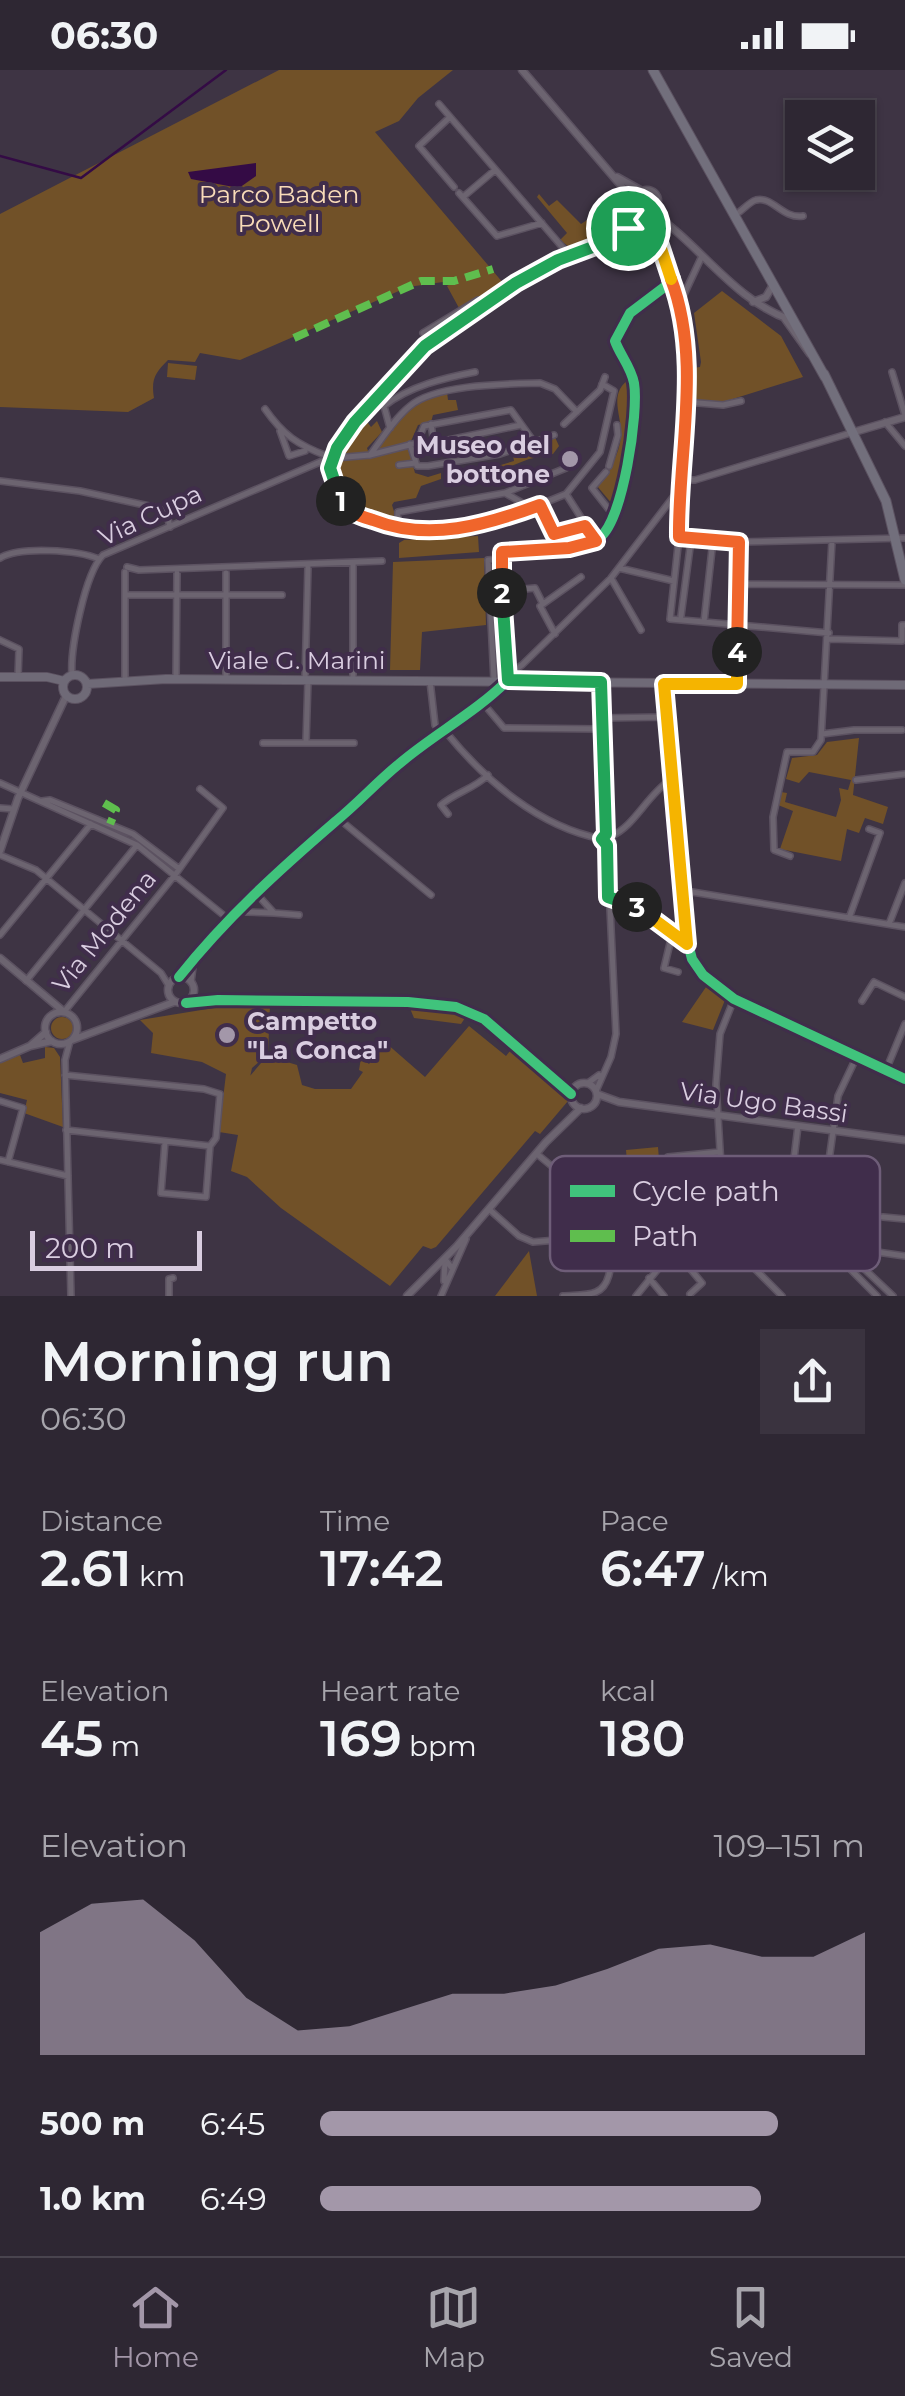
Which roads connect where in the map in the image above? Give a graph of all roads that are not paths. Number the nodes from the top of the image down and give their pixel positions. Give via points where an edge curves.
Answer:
1 (522, 70) edge
2 (653, 70) edge
3 (439, 104) dead end
4 (450, 117) junction
5 (495, 170) junction
6 (613, 175) junction
7 (642, 191) junction
8 (459, 192) junction
9 (636, 204) junction
10 (658, 204) junction
11 (649, 212) junction
12 (735, 215) junction
13 (803, 216) dead end
14 (542, 222) junction
15 (634, 222) junction
16 (673, 228) junction
17 (554, 236) junction
18 (570, 256) junction
19 (702, 256) junction
20 (558, 260) junction
21 (672, 282) junction
22 (773, 286) junction
23 (659, 292) junction
24 (679, 300) junction
25 (486, 302) junction
26 (754, 302) junction
27 (791, 320) junction
28 (423, 333) dead end
29 (475, 372) dead end
30 (892, 372) dead end
31 (825, 377) junction
32 (686, 402) junction
33 (741, 402) dead end
34 (612, 405) junction
35 (266, 409) dead end
36 (577, 412) junction
37 (905, 416) edge
38 (885, 422) junction
39 (431, 424) junction
40 (521, 424) junction
41 (564, 424) dead end
42 (280, 430) junction
43 (390, 430) junction
44 (854, 432) junction
45 (554, 435) dead end
46 (471, 436) junction
47 (534, 442) junction
48 (413, 444) junction
49 (434, 444) junction
50 (905, 446) edge
51 (308, 450) junction
52 (370, 455) junction
53 (331, 456) junction
54 (476, 458) junction
55 (400, 465) dead end
56 (417, 465) junction
57 (566, 468) dead end
58 (680, 480) junction
59 (0, 481) edge
60 (678, 490) junction
61 (505, 493) junction
62 (566, 494) junction
63 (540, 505) junction
64 (531, 508) junction
65 (615, 517) junction
66 (585, 526) junction
67 (170, 527) junction
68 (397, 528) junction
69 (679, 537) junction
70 (691, 538) junction
71 (901, 538) edge
72 (713, 540) junction
73 (596, 541) junction
74 (832, 541) junction
75 (739, 542) junction
76 (500, 557) junction
77 (0, 558) edge
78 (99, 559) junction
79 (382, 560) dead end
80 (353, 562) junction
81 (308, 566) junction
82 (619, 568) junction
83 (177, 572) dead end
84 (226, 573) dead end
85 (582, 577) dead end
86 (610, 578) junction
87 (674, 581) junction
88 (905, 582) edge
89 (738, 584) junction
90 (830, 584) junction
91 (502, 590) junction
92 (126, 595) junction
93 (176, 595) junction
94 (282, 595) dead end
95 (226, 596) junction
96 (543, 604) junction
97 (681, 616) dead end
98 (704, 623) junction
99 (905, 625) edge
100 (491, 626) junction
101 (504, 626) junction
102 (738, 626) junction
103 (641, 630) dead end
104 (555, 634) junction
105 (829, 636) junction
106 (0, 640) edge
107 (508, 677) junction
108 (0, 678) edge
109 (18, 678) junction
110 (68, 678) junction
111 (124, 679) junction
112 (176, 679) junction
113 (226, 679) junction
114 (306, 680) junction
115 (353, 680) junction
116 (430, 680) junction
117 (494, 681) junction
118 (601, 682) junction
119 (87, 684) junction
120 (664, 684) junction
121 (737, 684) junction
122 (905, 684) edge
123 (826, 685) junction
124 (66, 696) junction
125 (482, 702) junction
126 (665, 717) junction
127 (600, 718) junction
128 (600, 729) junction
129 (902, 730) dead end
130 (442, 731) junction
131 (822, 734) junction
132 (306, 742) junction
133 (263, 743) dead end
134 (354, 743) dead end
135 (905, 774) edge
136 (488, 775) junction
137 (670, 780) junction
138 (856, 780) dead end
139 (0, 783) edge
140 (200, 790) dead end
141 (20, 792) junction
142 (40, 802) junction
143 (0, 808) edge
144 (13, 809) junction
145 (448, 814) dead end
146 (339, 818) junction
147 (91, 824) junction
148 (111, 829) junction
149 (869, 830) dead end
150 (606, 839) junction
151 (137, 845) junction
152 (0, 853) edge
153 (790, 856) dead end
154 (177, 872) junction
155 (48, 878) junction
156 (905, 883) edge
157 (680, 890) junction
158 (254, 892) junction
159 (431, 895) dead end
160 (608, 897) junction
161 (84, 909) junction
162 (246, 912) dead end
163 (274, 913) junction
164 (299, 915) dead end
165 (227, 918) junction
166 (849, 918) junction
167 (890, 924) junction
168 (905, 927) edge
169 (0, 935) edge
170 (672, 935) junction
171 (122, 939) junction
172 (687, 944) junction
173 (195, 956) junction
174 (0, 958) edge
175 (678, 972) dead end
176 (161, 973) junction
177 (177, 978) junction
178 (26, 980) junction
179 (192, 983) junction
180 (168, 989) junction
181 (42, 994) junction
182 (905, 998) edge
183 (734, 999) junction
184 (218, 1000) junction
185 (862, 1001) dead end
186 (174, 1002) junction
187 (186, 1003) junction
188 (144, 1011) junction
189 (64, 1012) junction
190 (49, 1017) junction
191 (76, 1024) junction
192 (905, 1024) edge
193 (46, 1032) junction
194 (91, 1032) junction
195 (71, 1040) junction
196 (53, 1042) junction
197 (30, 1046) junction
198 (857, 1056) junction
199 (0, 1058) edge
200 (65, 1060) junction
201 (886, 1070) junction
202 (602, 1074) junction
203 (65, 1075) junction
204 (556, 1077) junction
205 (905, 1079) edge
206 (588, 1083) junction
207 (578, 1084) junction
208 (597, 1092) junction
209 (572, 1097) junction
210 (0, 1101) edge
211 (619, 1102) junction
212 (593, 1105) junction
213 (581, 1108) junction
214 (716, 1116) junction
215 (562, 1124) junction
216 (798, 1126) junction
217 (66, 1130) junction
218 (834, 1131) junction
219 (905, 1140) edge
220 (165, 1142) junction
221 (211, 1145) junction
222 (719, 1152) junction
223 (537, 1154) junction
224 (678, 1156) edge
225 (719, 1156) edge
226 (794, 1156) edge
227 (830, 1156) edge
228 (0, 1160) edge
229 (8, 1162) junction
230 (550, 1165) edge
231 (68, 1176) junction
232 (490, 1210) junction
233 (883, 1217) dead end
234 (905, 1219) edge
235 (468, 1234) junction
236 (550, 1240) edge
237 (880, 1252) edge
238 (905, 1256) edge
239 (445, 1259) junction
240 (450, 1270) junction
241 (610, 1271) edge
242 (657, 1271) edge
243 (692, 1271) edge
244 (853, 1271) edge
245 (866, 1271) edge
246 (759, 1273) edge
247 (429, 1275) junction
248 (171, 1278) dead end
249 (649, 1278) junction
250 (444, 1284) junction
251 (690, 1294) edge
252 (886, 1295) edge
253 (71, 1296) edge
254 (169, 1296) edge
255 (407, 1296) edge
256 (441, 1296) edge
257 (563, 1296) edge
258 (636, 1296) edge
259 (664, 1296) edge
260 (782, 1296) edge

1 - 6 street
2 - 12 main road
3 - 4 street
4 - 5 street
4 - 8 street via 420,146
5 - 8 street
5 - 14 street
6 - 7 street
6 - 9 street
7 - 9 street
7 - 10 street via 653,192
8 - 14 street via 498,236
9 - 11 street
9 - 15 street
10 - 11 street
10 - 16 street
11 - 15 street
11 - 16 street
11 - 21 street
12 - 13 street via 762,200 788,216
12 - 22 main road
14 - 17 street
15 - 18 street via 614,239
16 - 19 street
17 - 18 street
17 - 20 street
18 - 20 street
19 - 24 street
19 - 26 street
20 - 25 street
21 - 23 street
21 - 24 street
22 - 26 street
22 - 27 main road
23 - 24 street
23 - 65 street via 630,312 616,340 634,380 636,412
24 - 32 street
25 - 28 street via 478,300
25 - 53 street via 425,346
26 - 27 street
27 - 31 main road
27 - 31 main road
29 - 43 street via 394,398 384,406
30 - 37 street
31 - 44 main road
32 - 33 street
32 - 58 street
34 - 36 street via 614,391 603,381
34 - 62 street via 595,461
34 - 65 street via 618,435 608,469 592,488
35 - 42 street
36 - 41 street
36 - 43 street via 555,388 540,383 420,398
37 - 38 street
38 - 44 street
38 - 50 street
39 - 40 street via 511,410
39 - 48 street
39 - 49 street
40 - 46 street
40 - 47 street
42 - 51 street
42 - 51 street via 289,456
43 - 52 street
44 - 58 street
44 - 71 main road
45 - 47 street
46 - 49 street
46 - 54 street
47 - 54 street
48 - 49 street
48 - 52 street
48 - 56 street
51 - 53 street
52 - 53 street
53 - 67 street, Via Cupa
53 - 68 street via 347,510
54 - 56 street
55 - 56 street
57 - 61 street
58 - 60 street
59 - 67 street via 158,508
60 - 69 street
60 - 82 street
61 - 64 street
61 - 68 street via 398,512
62 - 63 street
62 - 66 street
63 - 64 street
63 - 66 street via 554,534
64 - 68 street via 482,525
65 - 73 street
66 - 73 street
67 - 78 street, Via Cupa
69 - 70 street
69 - 87 street
70 - 72 street
70 - 97 street
71 - 74 street
71 - 88 main road
72 - 75 street
72 - 98 street
73 - 76 street via 507,550
74 - 75 street
74 - 90 street
75 - 89 street
76 - 91 street
76 - 100 street via 488,560
77 - 78 street via 47,552
78 - 110 street, Via Cupa
79 - 80 street
80 - 81 street
80 - 115 street
81 - 92 street via 126,570
81 - 114 street
82 - 86 street
82 - 87 street
83 - 93 street
84 - 95 street
85 - 96 street
86 - 103 street
86 - 104 street
87 - 98 street via 670,619
88 - 90 street
89 - 90 street
89 - 102 street
90 - 105 street
91 - 96 street via 535,588
91 - 101 street
92 - 93 street
92 - 111 street
93 - 95 street
93 - 112 street
94 - 95 street
95 - 113 street
96 - 104 street
98 - 102 street
99 - 105 street via 902,641
100 - 101 street
100 - 117 street
101 - 107 street
102 - 105 street
102 - 121 street
104 - 107 street
105 - 123 street
106 - 109 street via 19,649
107 - 117 main road, Viale G. Marini
107 - 118 main road, Viale G. Marini
107 - 125 street
108 - 109 main road
109 - 110 main road
110 - 119 main road via 80,676
110 - 124 main road
111 - 112 main road, Viale G. Marini
111 - 119 main road, Viale G. Marini
112 - 113 main road, Viale G. Marini
113 - 114 main road, Viale G. Marini
114 - 115 main road, Viale G. Marini
114 - 132 street
115 - 116 main road, Viale G. Marini
116 - 117 main road, Viale G. Marini
116 - 130 street via 435,726
118 - 120 main road, Viale G. Marini
118 - 127 street
119 - 124 main road via 81,698
120 - 121 main road, Viale G. Marini
120 - 126 street
121 - 123 main road, Viale G. Marini
122 - 123 main road, Viale G. Marini
123 - 131 street
124 - 141 street
125 - 128 street via 504,728
125 - 130 street
126 - 127 street
126 - 137 street
127 - 128 street
128 - 150 street
129 - 131 street
130 - 136 street
130 - 146 street
131 - 153 street via 814,752 788,752 772,842 774,850
132 - 133 street
132 - 134 street
135 - 138 street
136 - 145 street via 448,799 442,806
136 - 150 street via 518,804
137 - 150 street via 622,832
137 - 157 street
139 - 141 street
140 - 154 street, Via Modena via 223,808
141 - 142 street
141 - 144 street
142 - 147 street
142 - 148 street via 50,800
143 - 144 street
144 - 152 street
146 - 158 street
146 - 159 street
147 - 148 street
147 - 155 street
148 - 151 street
148 - 154 street via 133,834
149 - 166 street via 880,834
150 - 160 street
151 - 154 street
151 - 161 street
152 - 155 street
154 - 165 street
154 - 171 street, Via Modena
155 - 161 street
155 - 169 street
156 - 167 street
157 - 166 street
157 - 172 street
158 - 163 street
158 - 165 street
160 - 170 street via 642,910
160 - 202 street via 616,1034
161 - 171 street
161 - 178 street
162 - 163 street
163 - 164 street
165 - 173 street
166 - 167 street
167 - 168 street
170 - 172 street
170 - 175 street via 664,968
171 - 176 street
171 - 189 street, Via Modena
172 - 183 street via 702,975
173 - 177 street
173 - 179 street
174 - 178 street
176 - 177 street
176 - 180 street
177 - 179 street
177 - 180 street
178 - 181 street
179 - 184 street
179 - 187 street via 194,994
180 - 186 street
180 - 188 street
181 - 189 street
181 - 190 street
182 - 185 street via 874,982
183 - 198 street
183 - 214 street via 720,1034
184 - 187 street
184 - 204 street via 456,1007 484,1019
186 - 187 street
186 - 188 street
188 - 194 street
189 - 190 street
189 - 191 street
190 - 193 street
191 - 194 street
191 - 195 street
192 - 201 street
193 - 196 street
193 - 197 street
194 - 195 street
195 - 196 street
195 - 200 street
196 - 197 street
196 - 200 street
197 - 199 street
198 - 201 street
198 - 218 street via 838,1096
200 - 203 street
201 - 205 street
202 - 206 street
202 - 208 street
203 - 217 street
203 - 221 street via 218,1091
204 - 207 street
204 - 209 street
206 - 207 street
206 - 208 street
207 - 209 street
208 - 211 street, Via Ugo Bassi
208 - 212 street
209 - 213 street
209 - 215 street
210 - 229 street via 23,1108
211 - 212 street, Via Ugo Bassi
211 - 214 street, Via Ugo Bassi
212 - 213 street
213 - 215 street
214 - 216 street, Via Ugo Bassi
214 - 222 street
215 - 223 street
216 - 218 street, Via Ugo Bassi
216 - 226 street
217 - 220 street
217 - 231 street
218 - 219 street, Via Ugo Bassi
218 - 227 street
220 - 221 street
220 - 221 street via 160,1192 206,1196
222 - 224 street
222 - 225 street
223 - 230 street
223 - 232 street
228 - 229 street
229 - 231 street
231 - 253 street
232 - 235 street
232 - 236 street via 528,1241
233 - 234 street
235 - 239 street
235 - 240 street
237 - 238 street
239 - 240 street
239 - 247 street
239 - 250 street
240 - 250 street
241 - 257 street via 596,1292
242 - 249 street
243 - 251 street via 702,1283
244 - 252 street
245 - 252 street
246 - 260 street
247 - 250 street via 440,1274
247 - 255 street
248 - 254 street
249 - 258 street
249 - 259 street
250 - 256 street

